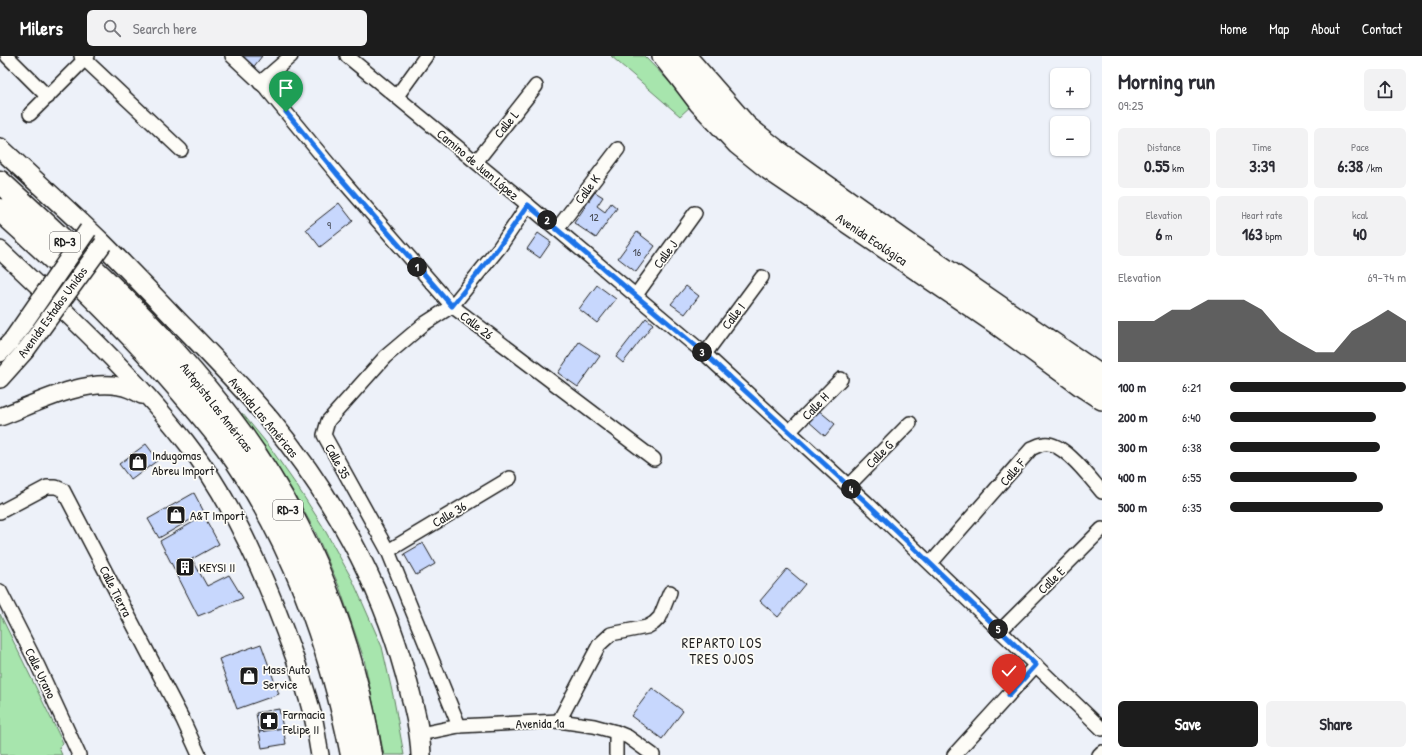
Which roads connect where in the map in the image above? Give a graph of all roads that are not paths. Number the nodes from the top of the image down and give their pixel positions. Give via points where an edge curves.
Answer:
1 (7, 56) edge
2 (232, 56) edge
3 (291, 56) edge
4 (347, 56) edge
5 (426, 56) edge
6 (663, 56) edge
7 (686, 56) edge
8 (84, 57) edge
9 (260, 83) junction
10 (536, 86) dead end
11 (48, 96) junction
12 (397, 96) junction
13 (30, 114) dead end
14 (0, 148) edge
15 (618, 149) dead end
16 (181, 150) dead end
17 (476, 162) junction
18 (0, 182) edge
19 (528, 205) junction
20 (0, 210) edge
21 (695, 213) dead end
22 (557, 229) junction
23 (88, 230) junction
24 (103, 244) junction
25 (0, 250) edge
26 (762, 277) dead end
27 (636, 295) junction
28 (452, 306) junction
29 (0, 353) edge
30 (705, 354) junction
31 (1102, 377) edge
32 (0, 379) edge
33 (840, 379) dead end
34 (150, 399) junction
35 (1102, 399) edge
36 (0, 417) edge
37 (910, 422) dead end
38 (789, 432) junction
39 (654, 459) dead end
40 (510, 478) dead end
41 (848, 486) junction
42 (1102, 492) edge
43 (0, 512) edge
44 (1102, 529) edge
45 (388, 551) junction
46 (931, 563) junction
47 (0, 591) edge
48 (670, 592) dead end
49 (1000, 631) junction
50 (1036, 665) junction
51 (559, 721) junction
52 (459, 726) junction
53 (1102, 729) edge
54 (616, 732) junction
55 (420, 734) junction
56 (1102, 752) edge
57 (79, 755) edge
58 (199, 755) edge
59 (320, 755) edge
60 (352, 755) edge
61 (372, 755) edge
62 (422, 755) edge
63 (616, 755) edge
64 (653, 755) edge
65 (954, 755) edge
66 (1099, 755) edge

1 - 11 street
2 - 9 street, Calle 26
3 - 9 street
4 - 12 street, Camino de Juan López
5 - 12 street
6 - 35 main road, Avenida Ecológica via 699,102 738,144 769,169 996,323
7 - 31 main road, Avenida Ecológica via 746,126 776,150
8 - 11 street
8 - 16 street
9 - 28 street, Calle 26
10 - 17 street, Calle L
11 - 13 street
12 - 17 street, Camino de Juan López
14 - 23 main road, Avenida Las Américas
15 - 22 street, Calle K
17 - 19 street, Camino de Juan López
18 - 61 highway, Autopista Las Américas / RD-3 via 81,257 164,341 244,437 289,510 322,579 357,680
19 - 22 street, Camino de Juan López
19 - 28 street, Calle 35
20 - 60 highway, Autopista Las Américas / RD-3 via 112,315 186,396 230,452 263,505 298,577 326,649
21 - 27 street, Calle J
22 - 27 street, Camino de Juan López
23 - 24 main road, Avenida Las Américas
23 - 29 street, Avenida Estados Unidos, bridge via 12,340
24 - 32 street, Avenida Estados Unidos, bridge via 26,350
24 - 55 main road, Avenida Las Américas via 206,350 269,420 338,517 374,586 390,626
25 - 34 street
26 - 30 street, Calle I
27 - 30 street, Camino de Juan López
28 - 39 street, Calle 26
28 - 45 street, Calle 35 via 424,324 385,357 328,421 324,435
30 - 38 street, Camino de Juan López
33 - 38 street, Calle H
34 - 36 street via 120,386 90,386 69,391
34 - 59 street via 210,476 253,553 301,676 313,714
37 - 41 street, Calle G
38 - 41 street, Camino de Juan López
40 - 45 street, Calle 36
41 - 46 street, Camino de Juan López
42 - 46 street, Calle F via 1072,457 1053,444 1032,448
43 - 58 street, Calle Tierra via 47,487 64,490
44 - 49 street, Calle E
45 - 52 street, Calle 35
46 - 49 street, Camino de Juan López
47 - 57 street, Calle Urano
48 - 51 street via 660,617 654,623 647,627 611,634 599,645
49 - 50 street, Camino de Juan López
50 - 53 street, Camino de Juan López
50 - 65 street
51 - 52 street, Avenida 1a
51 - 54 street, Avenida 1a
52 - 55 street, Avenida 1a
54 - 63 street
54 - 64 street, Avenida 1a via 628,737
55 - 62 main road, Avenida Las Américas
56 - 66 street

